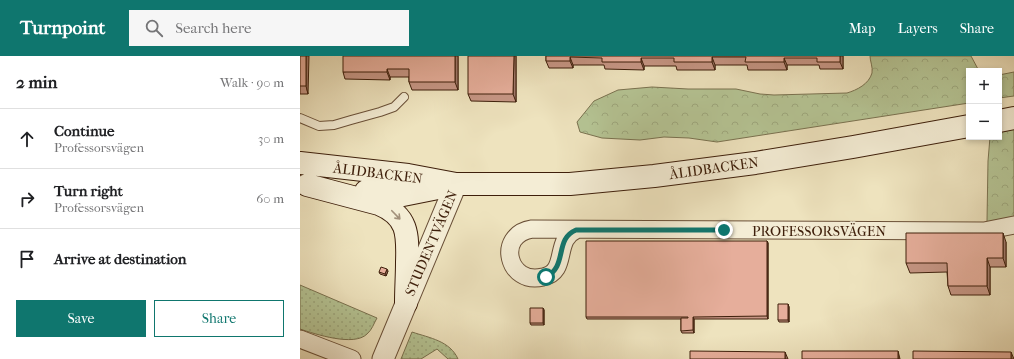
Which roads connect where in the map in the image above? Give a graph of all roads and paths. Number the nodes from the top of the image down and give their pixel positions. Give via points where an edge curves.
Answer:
1 (404, 97) dead end
2 (300, 118) edge
3 (1014, 118) edge
4 (1002, 120) edge
5 (966, 127) edge
6 (300, 162) edge
7 (456, 184) junction
8 (304, 185) edge
9 (1014, 225) edge
10 (576, 230) dead end
11 (406, 303) junction
12 (300, 339) edge
13 (352, 359) edge
14 (383, 359) edge

1 - 2 lane via 394,107 334,125 318,126
3 - 4 main road
5 - 7 main road, ÅLIDBACKEN via 845,149 654,176 570,184
6 - 7 main road, ÅLIDBACKEN via 408,175
7 - 8 main road, ÅLIDBACKEN via 403,195
7 - 11 street, STUDENTVÄGEN
8 -> 11 main road, STUDENTVÄGEN via 379,204 396,214 406,230 408,241
9 - 10 street, PROFESSORSVÄGEN via 984,231
11 - 14 street, STUDENTVÄGEN
12 - 13 street

